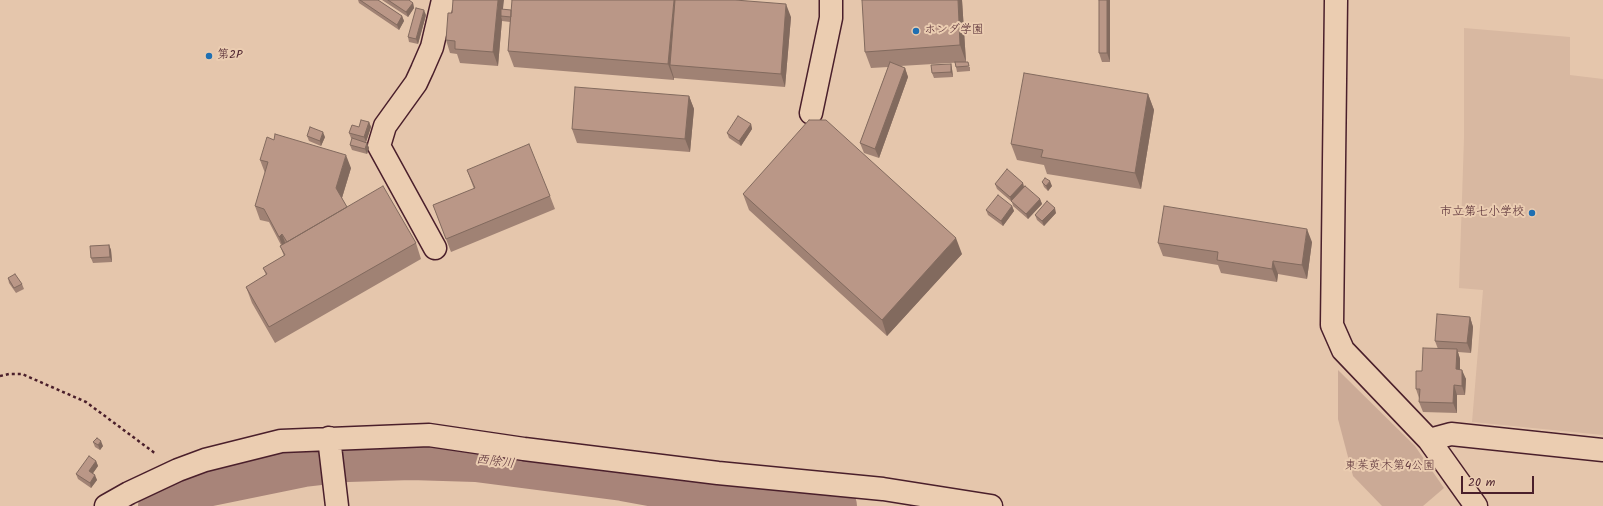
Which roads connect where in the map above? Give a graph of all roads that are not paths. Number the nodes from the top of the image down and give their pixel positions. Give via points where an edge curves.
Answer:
1 (443, 0) edge
2 (831, 0) edge
3 (1336, 0) edge
4 (811, 112) dead end
5 (435, 248) dead end
6 (1430, 440) junction
7 (329, 442) junction
8 (1603, 450) edge
9 (106, 506) edge
10 (337, 506) edge
11 (991, 506) edge
12 (1476, 506) edge

1 - 5 street via 432,47 422,70 416,83 384,126 379,146
2 - 4 street via 831,18
3 - 6 street via 1332,325 1343,350
6 - 8 street via 1451,434
6 - 12 street
7 - 9 street via 281,441 205,460 178,470
7 - 10 street
7 - 11 street via 429,435 718,474 883,489

